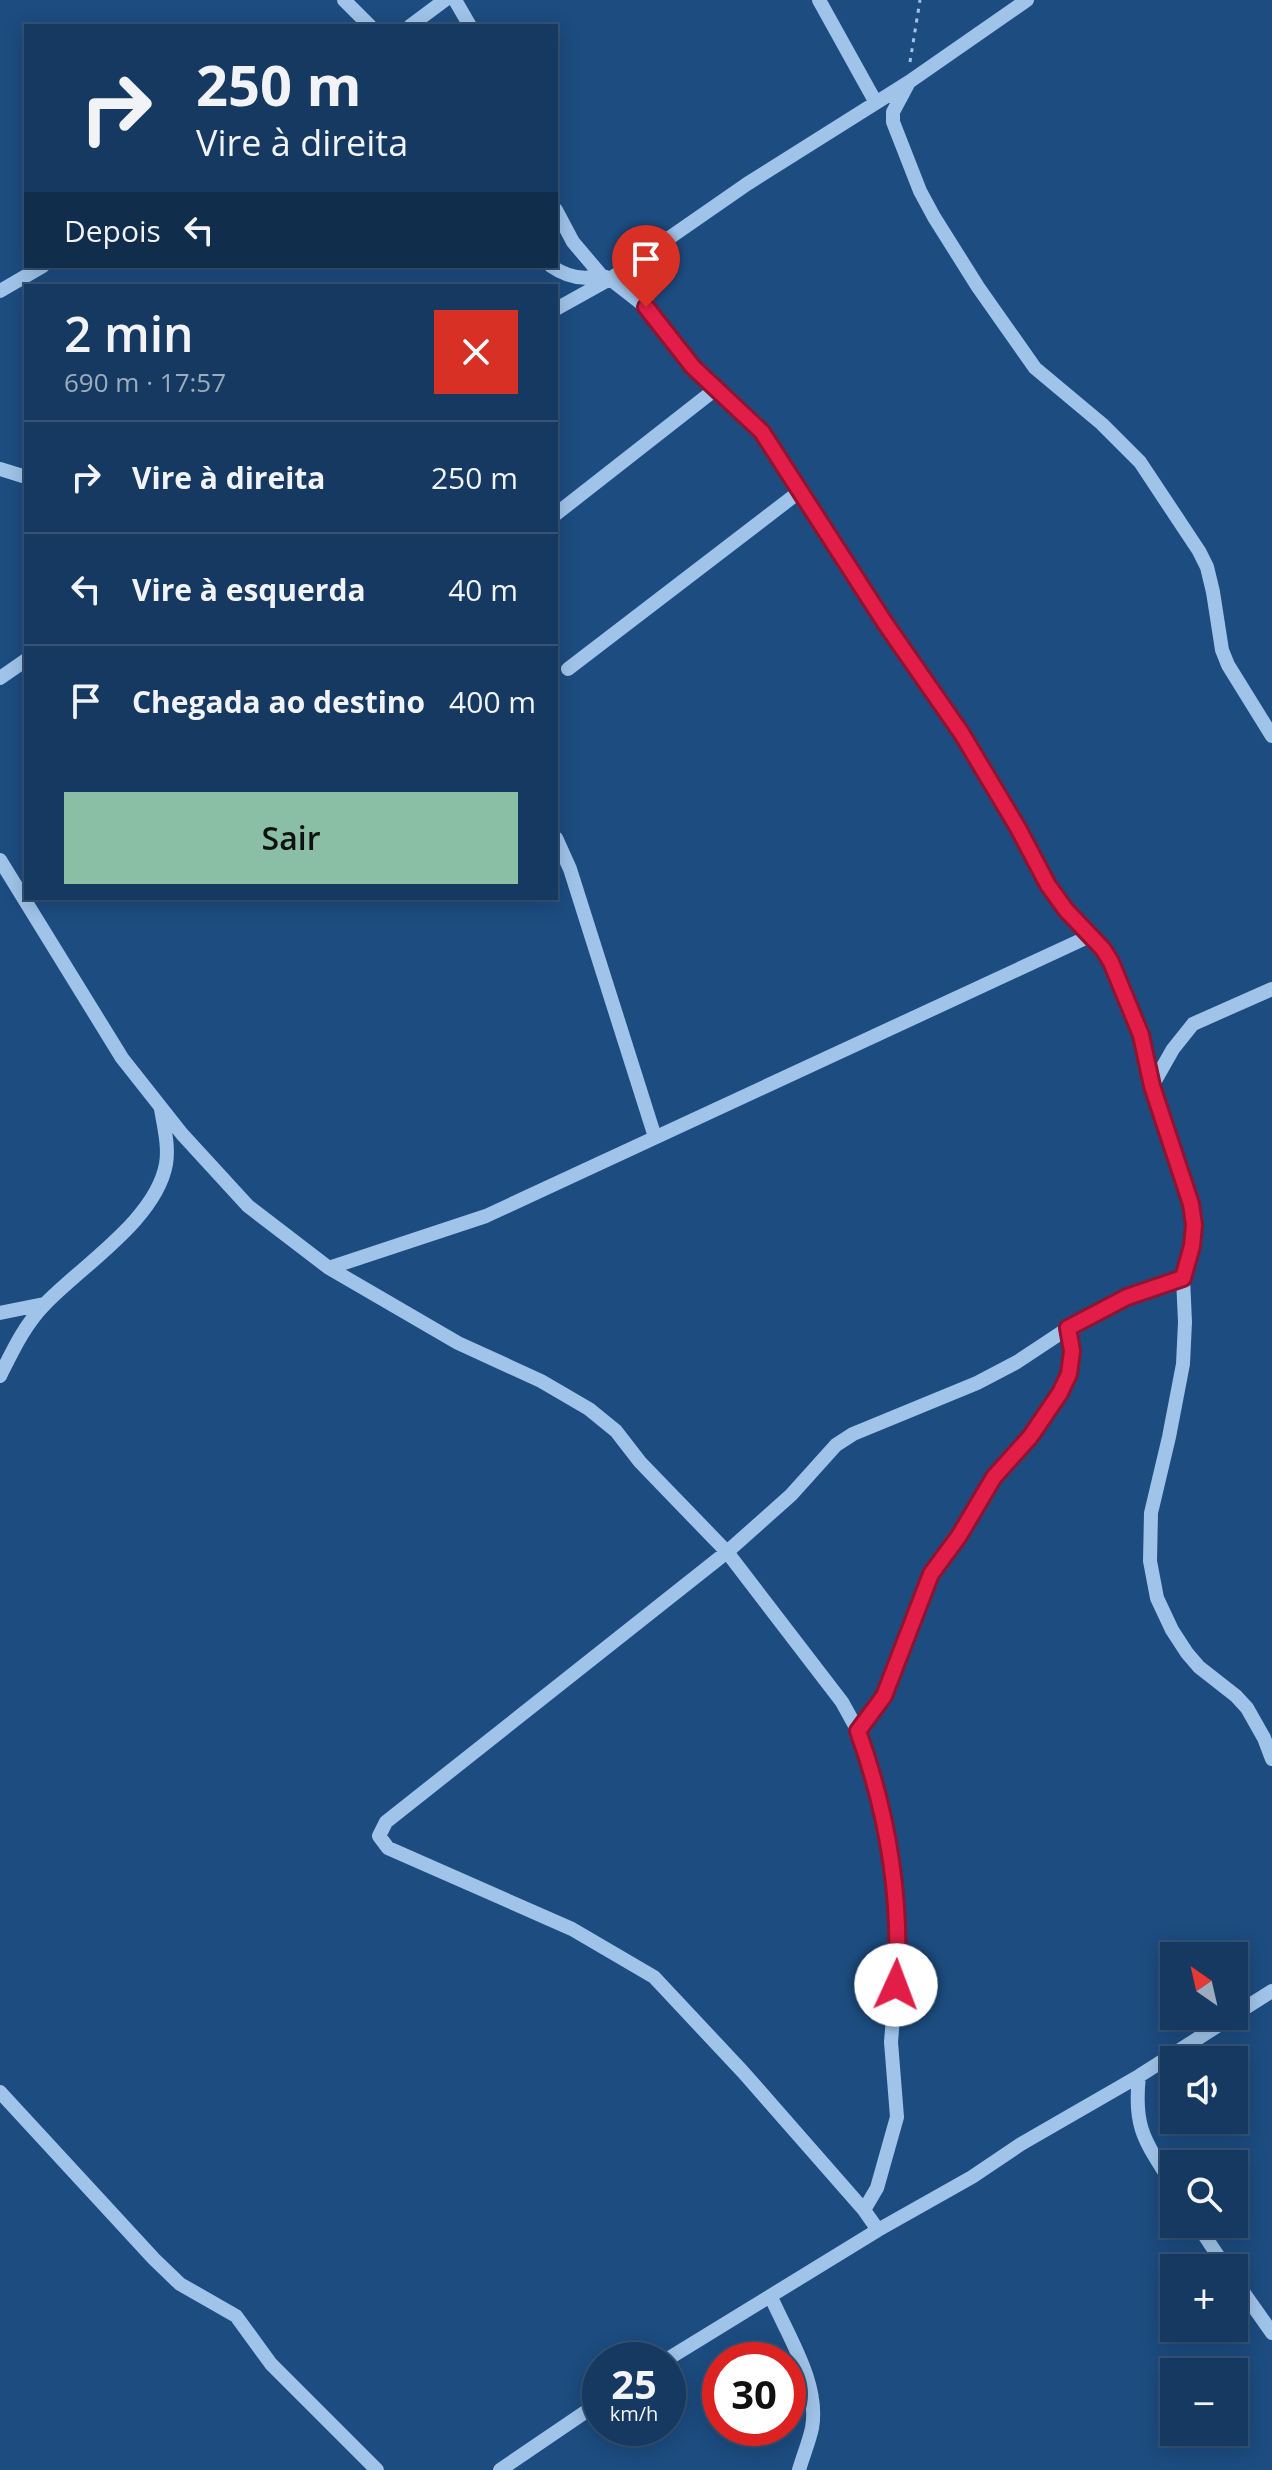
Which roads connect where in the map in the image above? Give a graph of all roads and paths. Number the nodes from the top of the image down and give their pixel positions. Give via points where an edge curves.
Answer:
1 (344, 0) edge
2 (445, 0) edge
3 (455, 0) edge
4 (819, 0) edge
5 (920, 0) edge
6 (1027, 0) edge
7 (368, 24) edge
8 (413, 24) edge
9 (469, 24) edge
10 (909, 82) junction
11 (875, 101) junction
12 (558, 214) edge
13 (649, 252) junction
14 (40, 268) edge
15 (555, 268) edge
16 (606, 277) junction
17 (0, 291) edge
18 (646, 307) junction
19 (558, 308) edge
20 (717, 388) junction
21 (0, 469) edge
22 (24, 476) edge
23 (799, 492) junction
24 (558, 512) edge
25 (24, 661) edge
26 (568, 669) dead end
27 (0, 678) edge
28 (1272, 736) edge
29 (558, 842) edge
30 (0, 860) edge
31 (24, 900) edge
32 (24, 900) edge
33 (1090, 936) junction
34 (1272, 989) edge
35 (1152, 1086) junction
36 (161, 1109) junction
37 (655, 1137) junction
38 (329, 1268) junction
39 (1183, 1278) junction
40 (44, 1304) junction
41 (0, 1313) edge
42 (1068, 1328) junction
43 (0, 1376) edge
44 (727, 1552) junction
45 (858, 1731) junction
46 (1272, 1759) edge
47 (1272, 1991) edge
48 (1248, 2007) edge
49 (1212, 2030) edge
50 (1139, 2076) junction
51 (0, 2092) edge
52 (1160, 2163) edge
53 (864, 2210) junction
54 (878, 2230) junction
55 (771, 2297) junction
56 (1248, 2299) edge
57 (1272, 2333) edge
58 (686, 2348) edge
59 (582, 2414) edge
60 (377, 2470) edge
61 (500, 2470) edge
62 (799, 2470) edge

1 - 7 street
2 - 8 street
3 - 9 street
4 - 11 street
5 - 10 path
6 - 10 street
10 - 11 street
10 - 28 street via 893,122 934,217 1035,368 1102,424 1153,479 1207,567 1222,650
11 - 13 street
12 - 16 street via 573,242
13 - 16 street
13 - 18 street
14 - 17 street
15 - 16 street via 570,276
16 - 18 street
16 - 19 street
18 - 20 street via 693,367
20 - 23 street via 762,432
20 - 24 street
21 - 22 street
23 - 26 street
23 - 33 street via 962,734 1048,885
25 - 27 street
29 - 37 street
30 - 32 street
31 - 36 street via 105,1034
33 - 35 street via 1111,962 1131,1009
33 - 37 street
34 - 35 street via 1193,1024
35 - 39 street via 1191,1204 1192,1246
36 - 38 street via 248,1206
36 - 40 street via 165,1167 144,1212
37 - 38 street via 486,1216
38 - 44 street via 458,1343 589,1409 616,1431
39 - 42 street via 1127,1297
39 - 46 street via 1183,1364 1151,1513 1150,1561 1157,1598 1172,1630 1199,1667 1247,1708
40 - 41 street
40 - 43 street
42 - 44 street via 995,1375 836,1445 791,1495
42 - 45 street via 1072,1351 1060,1393 994,1477 931,1574 884,1696
44 - 45 street via 842,1702
44 - 53 street via 386,1822 379,1836 388,1848 572,1929 654,1977
45 - 53 street via 882,1811 898,1956 891,2042 897,2117 877,2188
47 - 48 street
49 - 50 street
50 - 52 street via 1137,2117
50 - 54 street
51 - 60 street via 180,2284 236,2316 271,2364
53 - 54 street
54 - 55 street
55 - 58 street
55 - 62 street via 812,2399 812,2428
56 - 57 street
59 - 61 street

